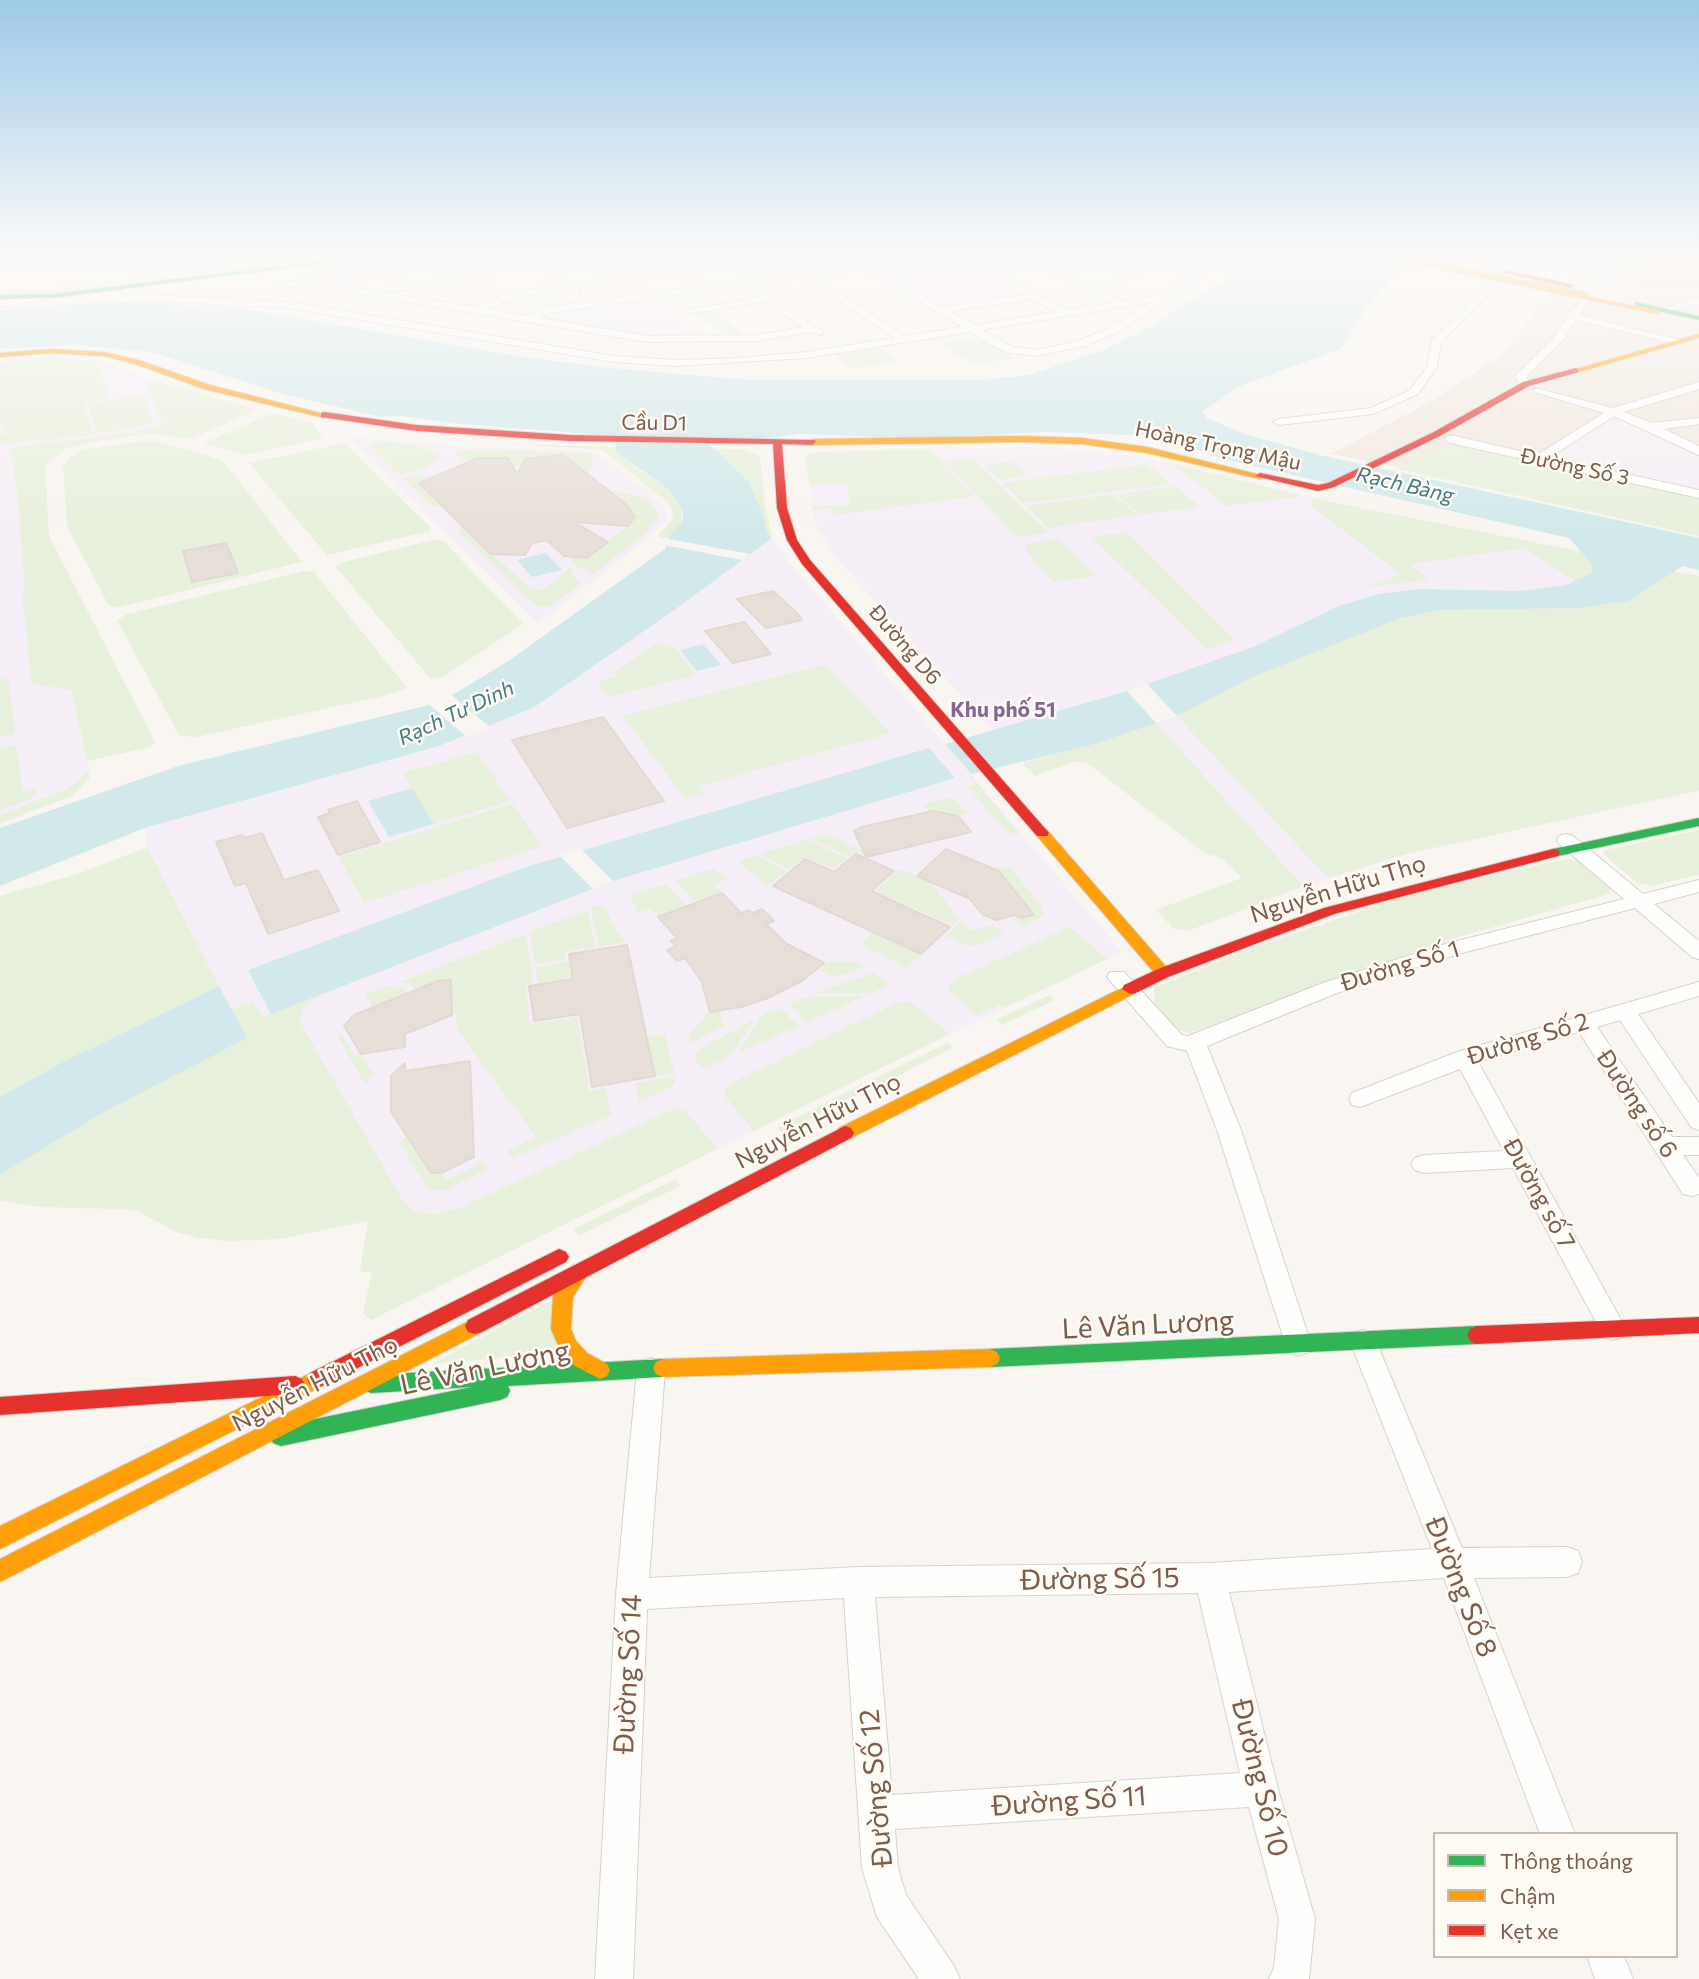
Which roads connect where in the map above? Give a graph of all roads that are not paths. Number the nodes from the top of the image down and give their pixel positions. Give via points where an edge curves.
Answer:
1 (557, 349) edge
2 (630, 349) edge
3 (837, 349) edge
4 (1008, 349) edge
5 (1060, 349) edge
6 (1435, 349) edge
7 (1548, 349) edge
8 (1658, 349) edge
9 (1677, 349) edge
10 (0, 357) edge
11 (1639, 357) junction
12 (614, 359) junction
13 (1699, 386) edge
14 (1532, 387) junction
15 (1613, 412) junction
16 (1699, 421) edge
17 (1279, 422) dead end
18 (1651, 427) junction
19 (1450, 439) junction
20 (740, 444) joint
21 (784, 445) junction
22 (1699, 451) edge
23 (1538, 459) junction
24 (1390, 462) junction
25 (1699, 494) edge
26 (814, 561) junction
27 (960, 716) junction
28 (942, 720) junction
29 (1004, 765) dead end
30 (1699, 811) edge
31 (1699, 822) edge
32 (1571, 844) junction
33 (1699, 886) edge
34 (1637, 900) junction
35 (1699, 951) edge
36 (1157, 967) junction
37 (1117, 983) junction
38 (1699, 989) edge
39 (1624, 1010) junction
40 (1583, 1022) junction
41 (1194, 1042) junction
42 (1465, 1058) junction
43 (1360, 1099) dead end
44 (1699, 1121) edge
45 (1665, 1146) junction
46 (1699, 1146) edge
47 (1520, 1159) junction
48 (1423, 1164) dead end
49 (1692, 1187) dead end
50 (575, 1248) dead end
51 (579, 1272) junction
52 (1699, 1325) edge
53 (1613, 1329) junction
54 (1363, 1341) junction
55 (1298, 1344) junction
56 (600, 1370) junction
57 (651, 1370) junction
58 (306, 1384) junction
59 (364, 1385) junction
60 (0, 1406) edge
61 (256, 1440) junction
62 (0, 1538) edge
63 (1567, 1562) dead end
64 (1453, 1563) junction
65 (0, 1571) edge
66 (1210, 1578) junction
67 (858, 1582) junction
68 (632, 1594) junction
69 (1261, 1789) junction
70 (877, 1813) junction
71 (1557, 1832) edge
72 (1606, 1958) edge
73 (614, 1979) edge
74 (941, 1979) edge
75 (1288, 1979) edge
76 (1614, 1979) edge

1 - 12 street
2 - 12 street
3 - 12 street via 739,361
4 - 5 street
6 - 17 street via 1432,367 1414,392 1373,411
7 - 14 street via 1520,377
8 - 11 main road, Hoàng Trọng Mậu
9 - 11 main road, Hoàng Trọng Mậu
10 - 20 main road, Cầu D1 via 58,354 111,359 213,393 360,424 496,437
11 - 14 main road, Hoàng Trọng Mậu
13 - 15 street
14 - 15 street
14 - 19 main road, Hoàng Trọng Mậu
14 - 24 main road, Hoàng Trọng Mậu
15 - 18 street
15 - 23 street
16 - 18 street
18 - 22 street
19 - 23 street, Đường Số 3
19 - 24 main road, Hoàng Trọng Mậu
20 - 21 main road, Hoàng Trọng Mậu
21 - 24 main road, Hoàng Trọng Mậu via 1076,445 1318,488
21 - 26 main road, Đường D6 via 785,522 792,540
23 - 25 street, Đường Số 3
26 - 27 main road, Đường D6
26 - 28 main road, Đường D6
27 - 28 main road
27 - 29 main road, Đường D6
28 - 36 main road, Đường D6
30 - 32 main road, Nguyễn Hữu Thọ
31 - 32 main road, Nguyễn Hữu Thọ
32 - 34 street
32 - 36 main road, Nguyễn Hữu Thọ via 1331,897
33 - 34 street, Đường Số 1
34 - 35 street
34 - 41 street, Đường Số 1 via 1452,949 1330,988
36 - 37 main road, Nguyễn Hữu Thọ
37 - 41 street via 1175,1041
37 - 51 main road, Nguyễn Hữu Thọ
38 - 39 street, Đường Số 2
39 - 40 street, Đường Số 2
39 - 44 street, Đường số 6
40 - 42 street, Đường Số 2
40 - 45 street, Đường số 6
41 - 55 street via 1229,1130
42 - 43 street, Đường Số 2
42 - 47 street, Đường số 7
45 - 46 street
45 - 49 street, Đường số 6
47 - 48 street
47 - 53 street, Đường số 7
50 - 58 main road, Nguyễn Hữu Thọ
51 - 56 main road via 564,1295 562,1329 568,1346 580,1359
51 - 59 main road, Nguyễn Hữu Thọ
52 - 53 main road, Lê Văn Lương
53 - 54 main road, Lê Văn Lương
54 - 55 main road, Lê Văn Lương
54 - 64 street, Đường Số 8
55 - 57 main road, Lê Văn Lương
56 - 57 main road, Lê Văn Lương
56 - 59 main road, Lê Văn Lương
56 - 61 main road, Lê Văn Lương
57 - 68 street, Đường Số 14
58 - 60 main road
58 - 62 main road, Nguyễn Hữu Thọ
59 - 61 main road, Nguyễn Hữu Thọ
61 - 65 main road, Nguyễn Hữu Thọ
63 - 64 street, Đường Số 15
64 - 66 street, Đường Số 15
64 - 71 street, Đường Số 8
66 - 67 street, Đường Số 15
66 - 69 street, Đường Số 10
67 - 68 street, Đường Số 15
67 - 70 street, Đường Số 12
68 - 73 street, Đường Số 14
69 - 70 street, Đường Số 11
69 - 75 street, Đường Số 10 via 1297,1919
70 - 74 street, Đường Số 12 via 880,1868 890,1904
72 - 76 street

